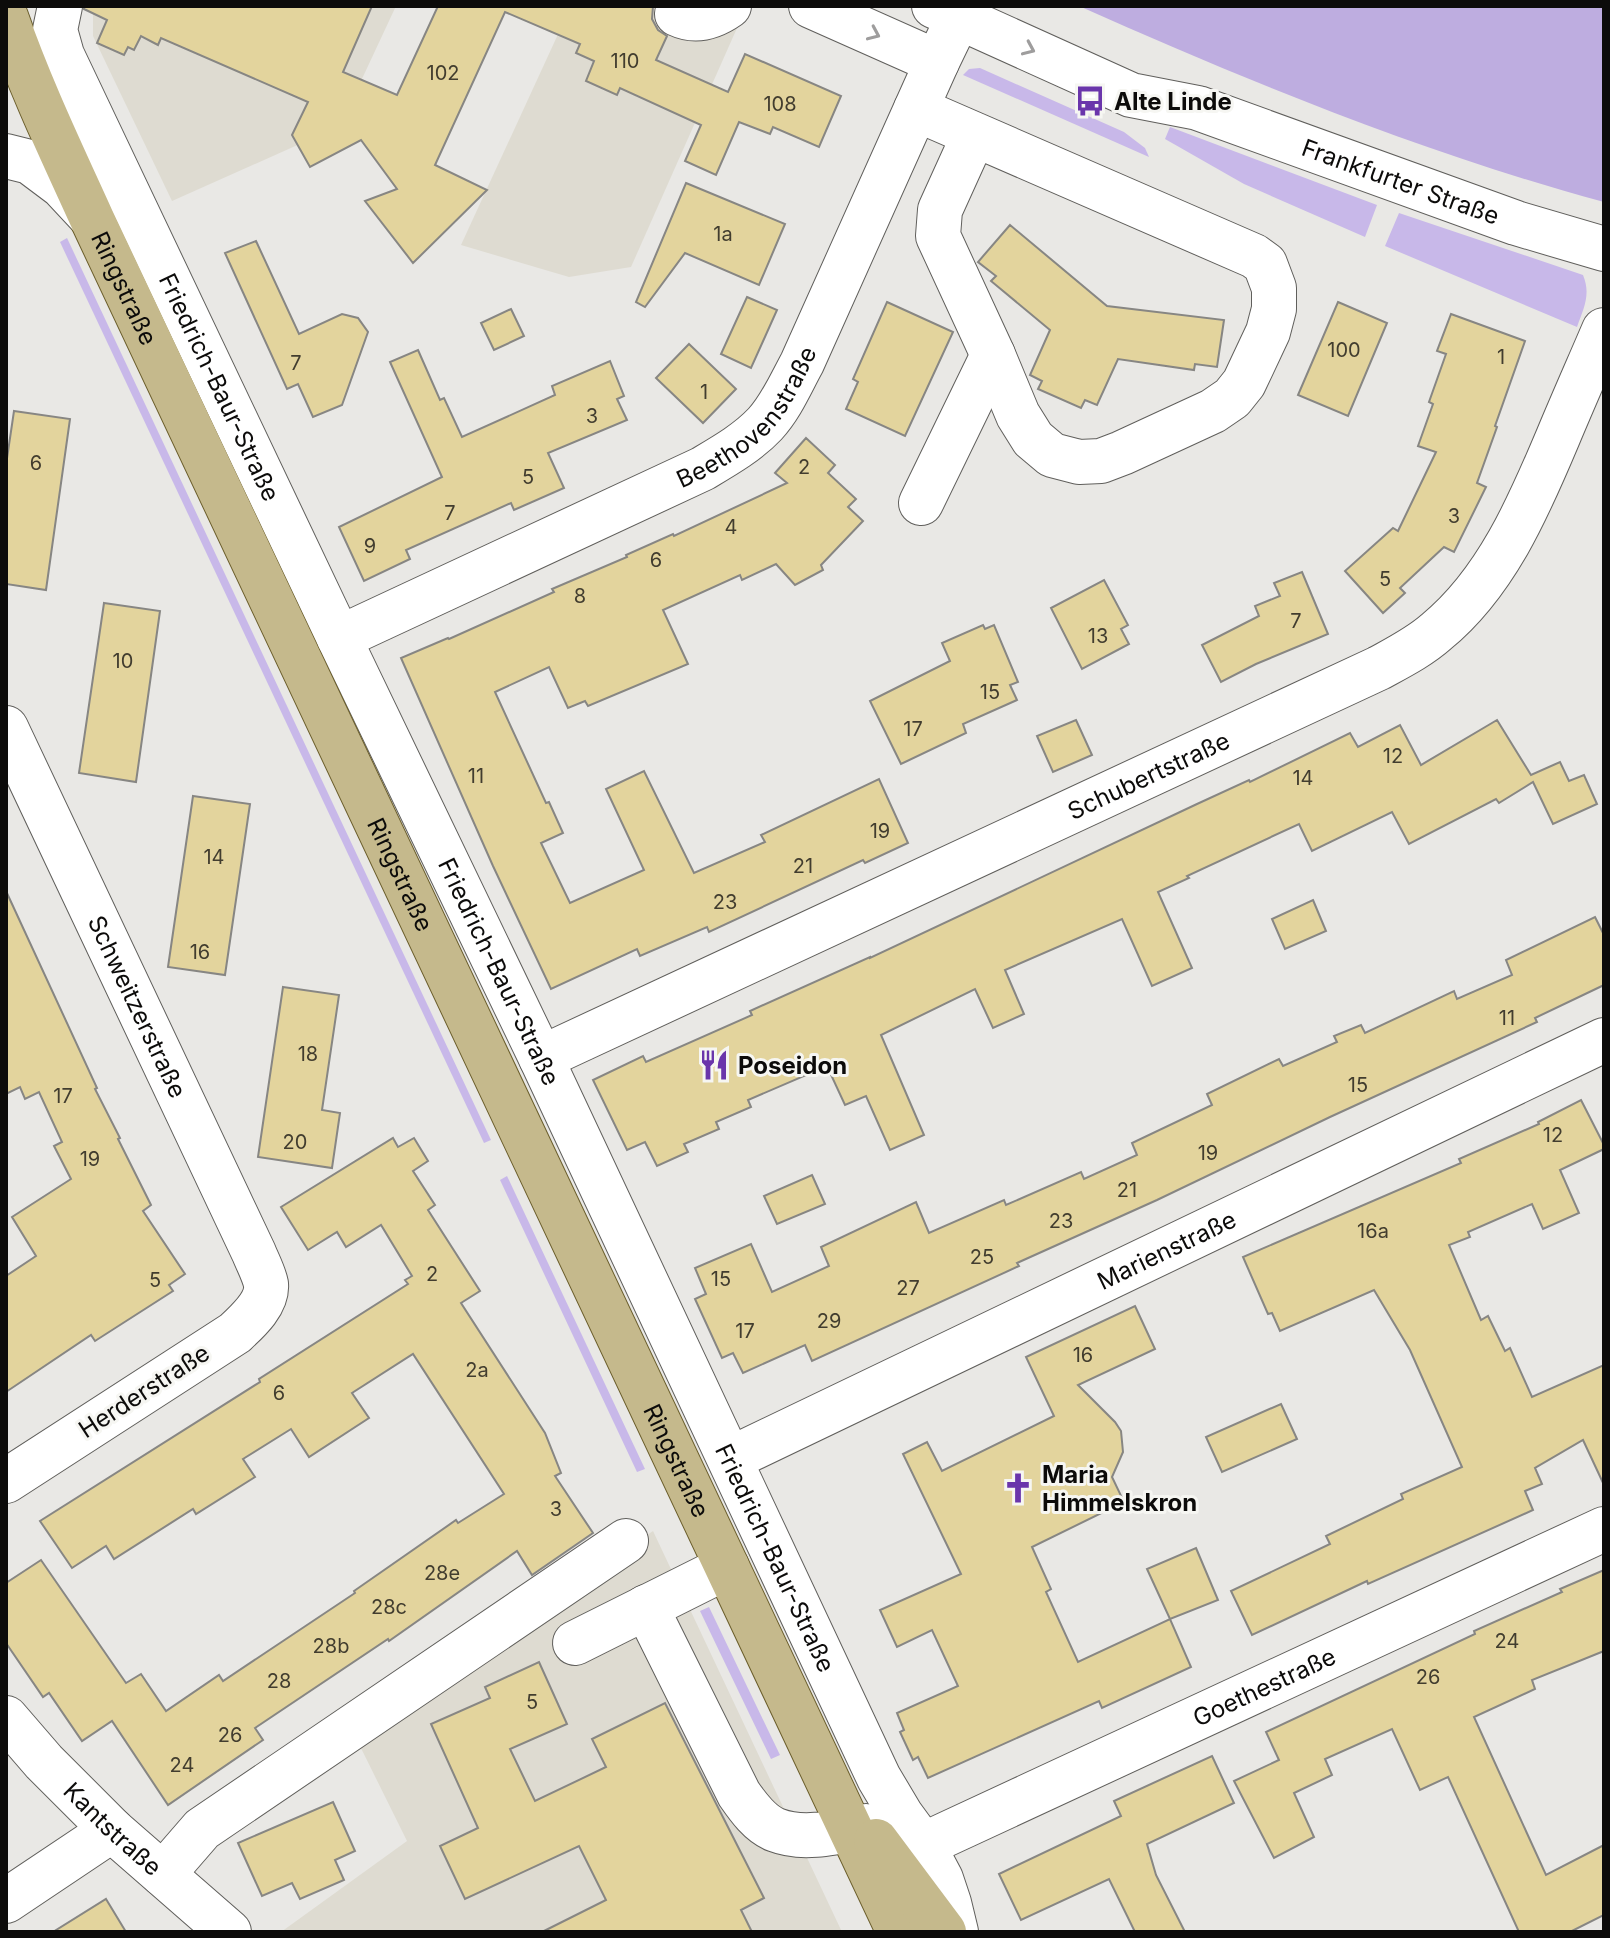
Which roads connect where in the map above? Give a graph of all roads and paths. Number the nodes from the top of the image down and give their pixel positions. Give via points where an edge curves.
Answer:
1 (60, 6) edge
2 (729, 6) edge
3 (811, 6) edge
4 (1005, 6) edge
5 (952, 10) edge
6 (677, 14) dead end
7 (11, 47) edge
8 (937, 62) junction
9 (1198, 108) junction
10 (916, 109) junction
11 (974, 135) junction
12 (6, 156) edge
13 (92, 219) junction
14 (1604, 249) edge
15 (1604, 330) edge
16 (993, 355) junction
17 (921, 503) dead end
18 (339, 638) junction
19 (6, 728) edge
20 (1604, 1040) edge
21 (541, 1058) junction
22 (266, 1287) joint
23 (730, 1459) junction
24 (6, 1481) edge
25 (1604, 1529) edge
26 (626, 1541) dead end
27 (727, 1567) junction
28 (646, 1607) junction
29 (575, 1643) dead end
30 (6, 1718) edge
31 (858, 1828) junction
32 (112, 1830) junction
33 (923, 1845) junction
34 (163, 1874) junction
35 (6, 1901) edge
36 (229, 1932) edge
37 (899, 1932) edge
38 (944, 1932) edge
39 (956, 1932) edge

1 - 18 street, Friedrich-Baur-Straße via 55,30 62,55
2 - 6 street via 693,20
3 -> 8 street
4 - 9 street, Frankfurter Straße via 1140,68
5 - 8 street, Beethovenstraße
5 -> 9 street, Frankfurter Straße via 1131,95
7 - 13 main road, Ringstraße
8 - 10 street, Beethovenstraße
9 - 14 street, Frankfurter Straße via 1516,223
10 - 11 street
10 - 18 street, Beethovenstraße via 802,363 766,423 702,469
11 - 16 street via 940,210 938,236
11 - 16 street via 1254,256 1265,264 1274,288 1268,332 1232,398 1101,461 1052,455 1033,439
12 - 13 street via 30,162
13 - 27 main road, Ringstraße
15 - 21 street, Schubertstraße via 1507,545 1461,609 1410,652
16 - 17 street
18 - 21 street, Friedrich-Baur-Straße
19 - 22 street, Schweitzerstraße
20 - 23 street, Marienstraße
21 - 23 street, Friedrich-Baur-Straße
22 - 24 street, Herderstraße via 261,1304 235,1333
23 - 33 street, Friedrich-Baur-Straße via 879,1778
25 - 33 street, Goethestraße
26 - 34 street via 202,1829
27 - 28 street
27 - 31 main road, Ringstraße via 803,1728
28 - 29 street
28 - 31 street via 751,1810 775,1830 803,1835
30 - 32 street, Kantstraße
31 - 37 main road, Ringstraße
31 - 38 main road, Ringstraße
32 - 34 street, Kantstraße
32 - 35 street
33 - 39 street, Friedrich-Baur-Straße via 941,1879
34 - 36 street, Kantstraße

